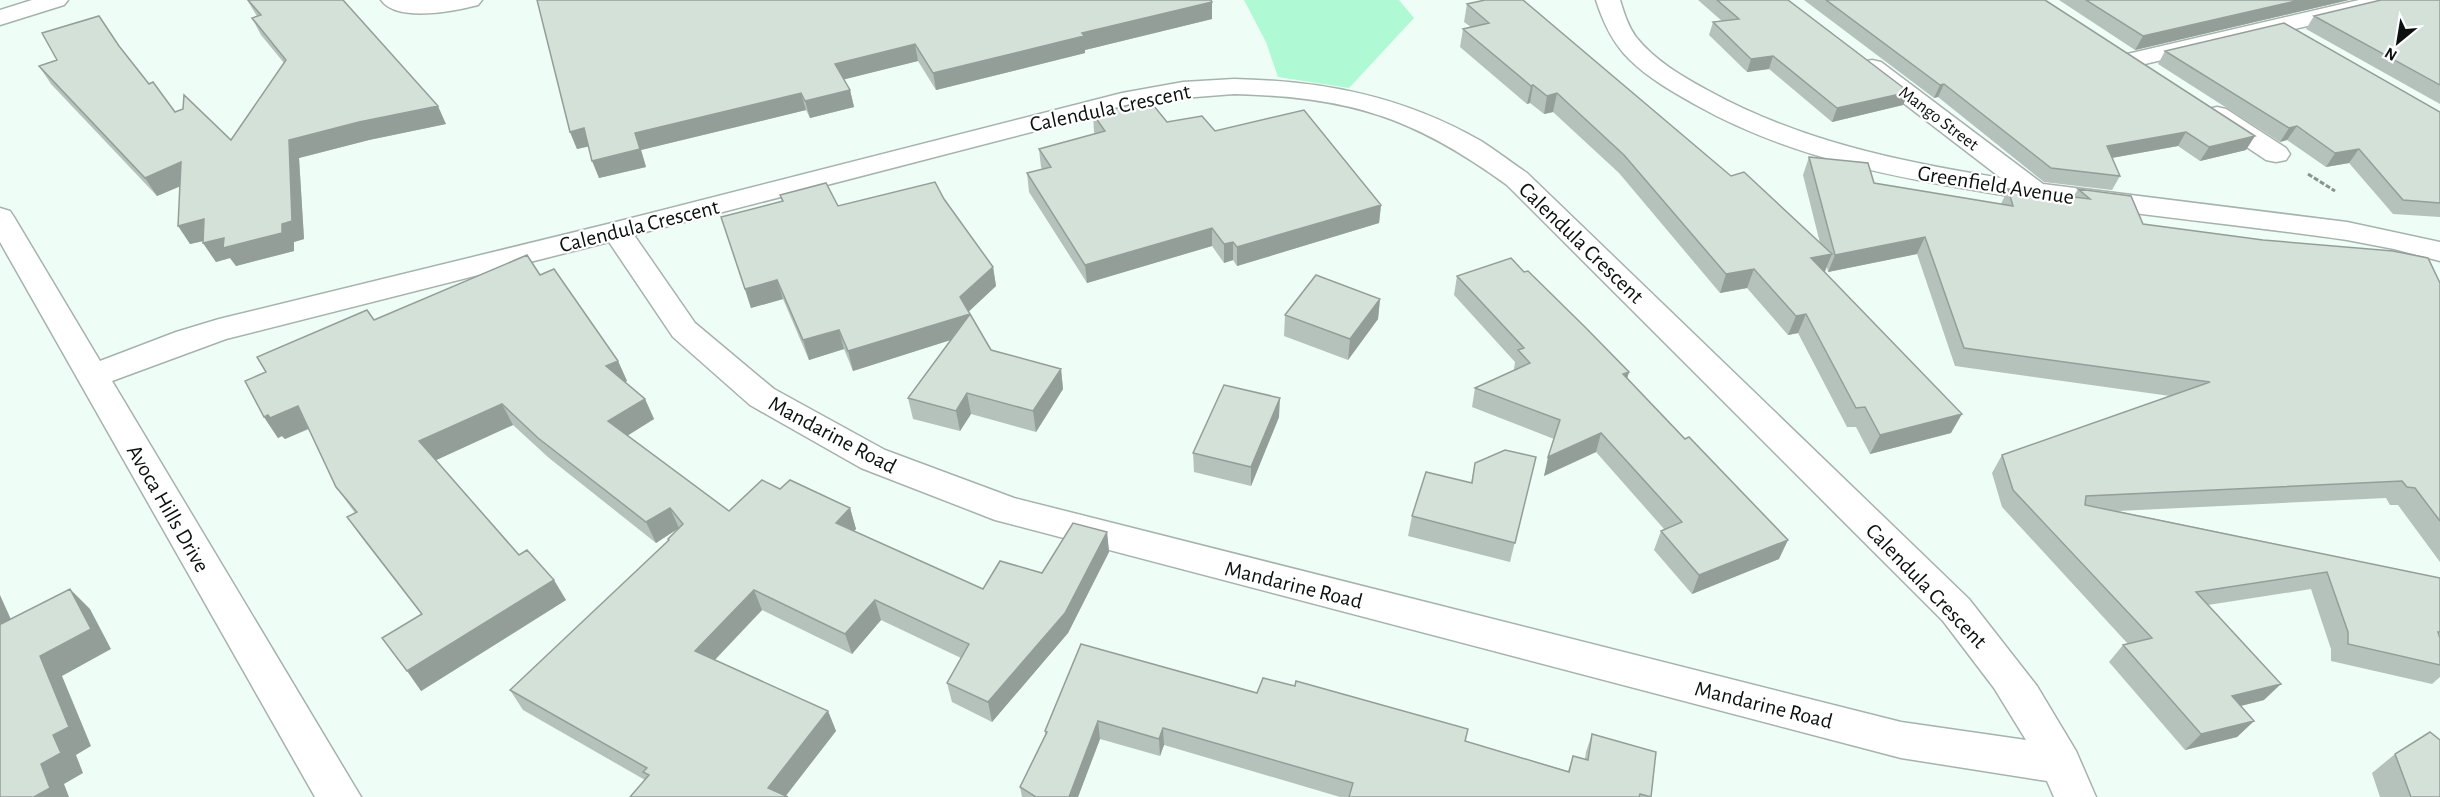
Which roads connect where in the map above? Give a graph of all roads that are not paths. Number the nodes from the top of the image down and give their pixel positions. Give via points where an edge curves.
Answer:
1 (56, 0) edge
2 (393, 0) edge
3 (470, 0) edge
4 (1608, 0) edge
5 (2389, 0) edge
6 (0, 18) edge
7 (2278, 25) junction
8 (2309, 43) edge
9 (1850, 50) edge
10 (2161, 79) edge
11 (2199, 104) edge
12 (2276, 154) dead end
13 (2036, 191) junction
14 (0, 217) edge
15 (616, 231) junction
16 (2431, 249) edge
17 (2440, 280) edge
18 (92, 376) junction
19 (2061, 764) junction
20 (340, 797) edge
21 (2075, 797) edge

1 - 6 street
2 - 3 street via 426,7
4 - 13 street, Greenfield Avenue via 1623,38 1643,60 1706,101 1751,123 1790,139 1884,166
5 - 7 street
7 - 8 street
7 - 10 street via 2123,54
9 - 13 street, Mango Street
11 - 12 street
13 - 16 street, Greenfield Avenue via 2332,229
14 - 18 street, Avoca Hills Drive
15 - 18 street, Calendula Crescent via 219,330
15 - 19 street, Mandarine Road via 684,330 762,397 873,459 1008,510 1901,740
15 - 19 street, Calendula Crescent via 1166,91 1239,86 1311,90 1423,120 1489,156 1517,179 1941,595 2017,687
16 - 17 street
18 - 20 street, Avoca Hills Drive
19 - 21 street, Calendula Crescent

